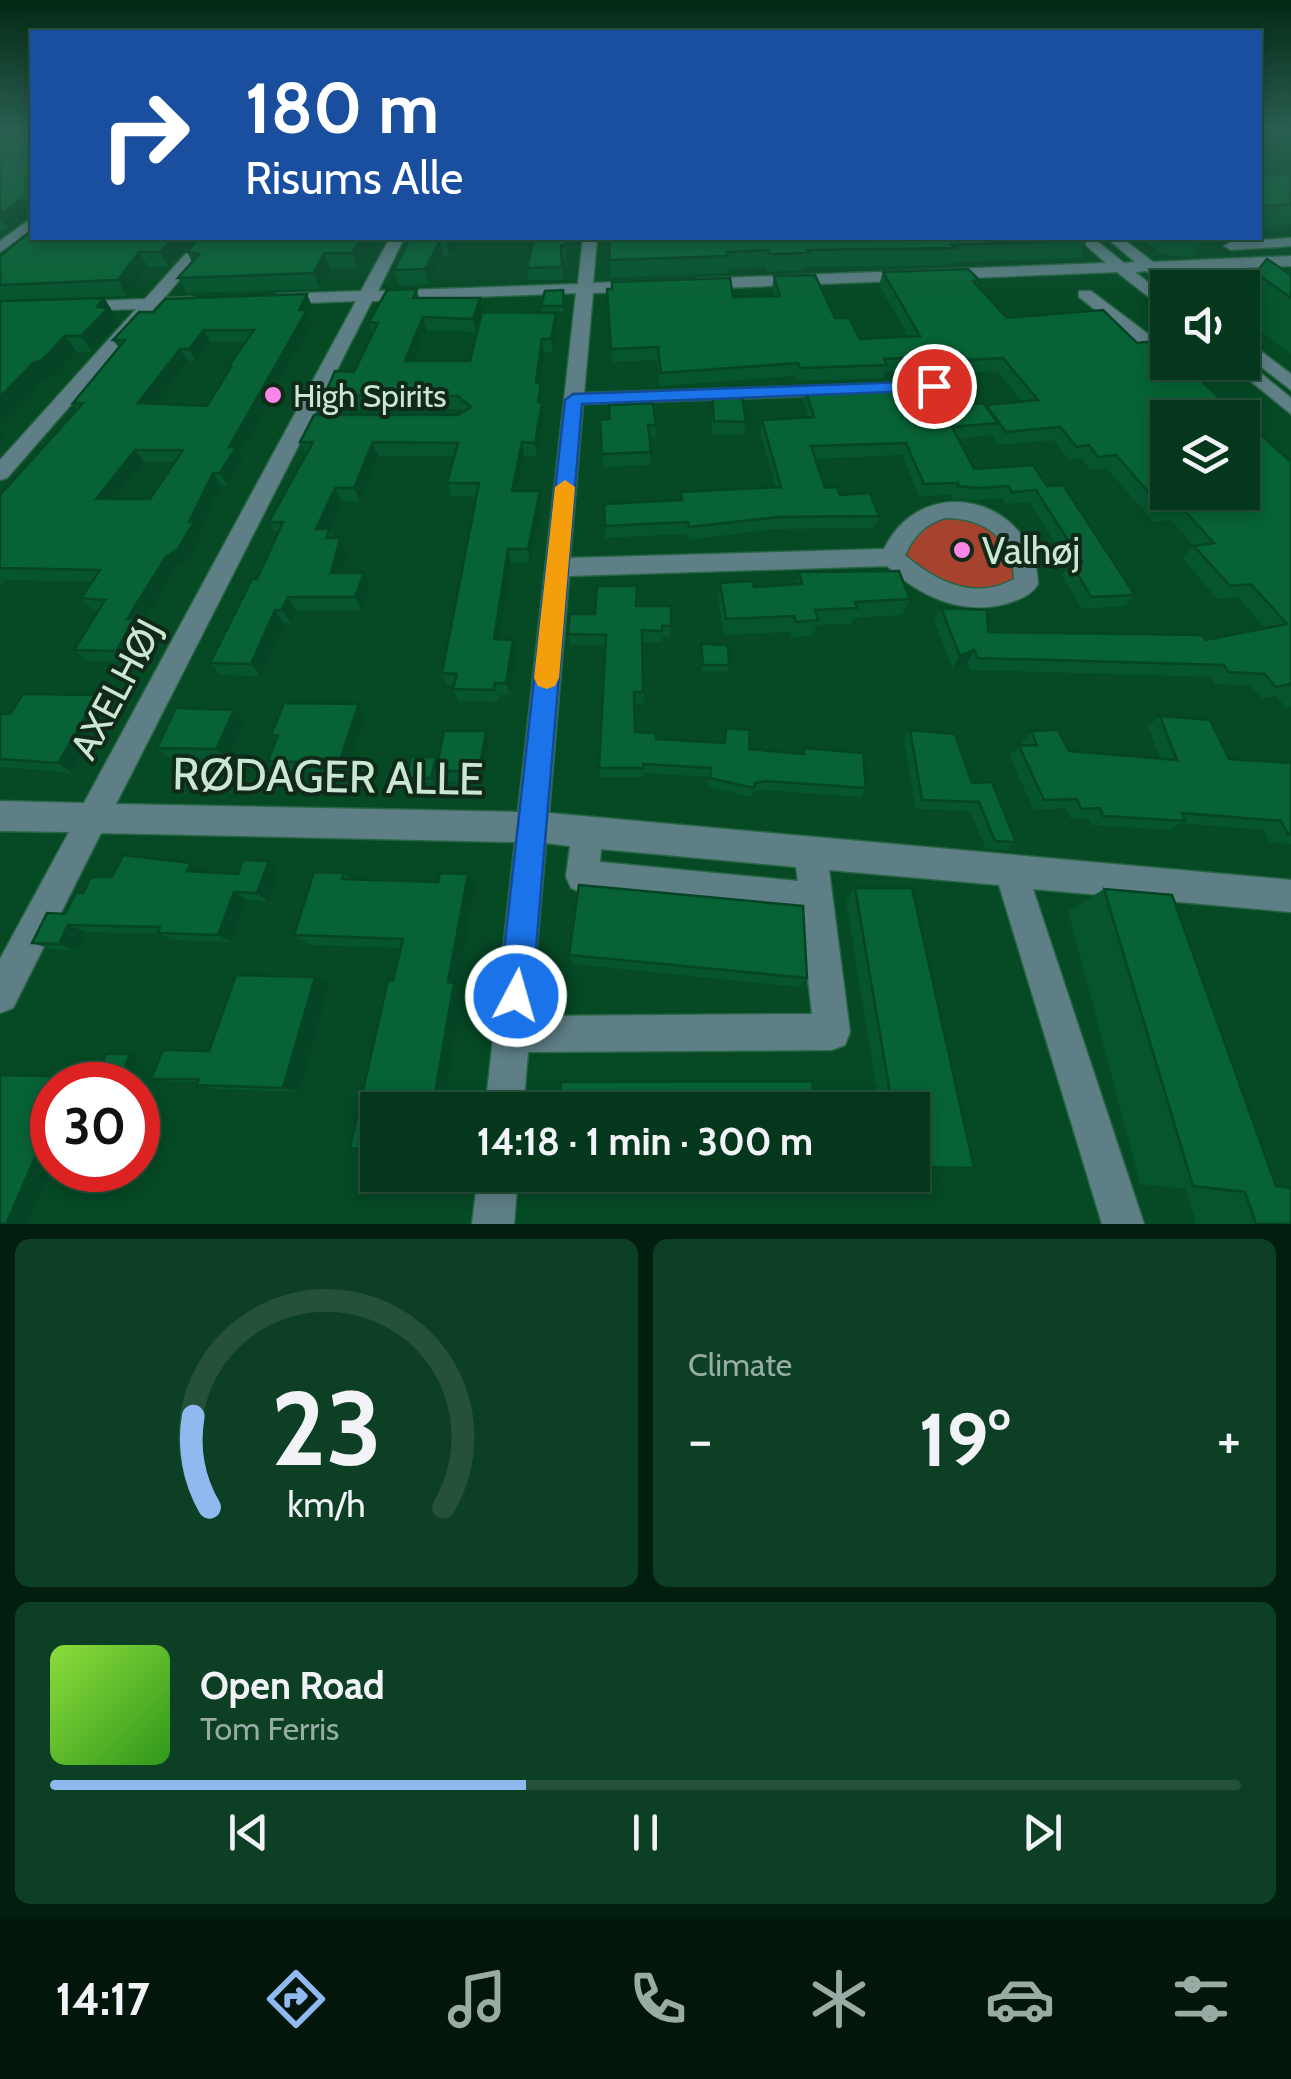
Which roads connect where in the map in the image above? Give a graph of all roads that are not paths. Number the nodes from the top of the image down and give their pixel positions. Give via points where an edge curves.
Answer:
1 (30, 224) edge
2 (206, 240) edge
3 (396, 240) edge
4 (590, 240) edge
5 (1087, 240) edge
6 (1117, 240) edge
7 (1225, 242) edge
8 (1291, 242) edge
9 (0, 248) edge
10 (1291, 261) edge
11 (1254, 262) junction
12 (1151, 266) junction
13 (1120, 268) junction
14 (1156, 270) edge
15 (585, 288) junction
16 (1150, 293) edge
17 (1085, 294) dead end
18 (366, 296) junction
19 (261, 299) edge
20 (206, 301) edge
21 (150, 303) junction
22 (56, 307) edge
23 (1150, 345) edge
24 (1260, 357) edge
25 (1258, 380) edge
26 (1291, 384) edge
27 (934, 386) dead end
28 (573, 400) junction
29 (1291, 408) edge
30 (0, 473) edge
31 (892, 558) junction
32 (558, 566) junction
33 (0, 816) edge
34 (90, 819) junction
35 (532, 827) junction
36 (587, 832) junction
37 (812, 854) junction
38 (1012, 874) junction
39 (1291, 896) edge
40 (817, 899) junction
41 (0, 996) edge
42 (512, 1034) junction
43 (506, 1092) edge
44 (497, 1192) edge
45 (494, 1224) edge
46 (1123, 1224) edge

1 - 9 street
2 - 21 street
3 - 18 street, AXELHØJ
4 - 15 street
5 - 13 street
6 - 12 street
7 - 8 street
7 - 11 street
10 - 11 street
11 - 12 street
12 - 13 street
12 - 14 street
13 - 15 street
13 - 16 street
15 - 18 street
15 - 28 street
17 - 23 street
18 - 19 street
18 - 34 street, AXELHØJ via 310,419
20 - 21 street
21 - 22 street
21 - 30 street
24 - 26 street
25 - 29 street
27 - 28 street
28 - 32 street
31 - 31 street via 939,592 972,599 1008,596 1026,584 1029,565 1000,524 957,509 935,510 915,522
31 - 32 street
32 - 35 street
33 - 34 street, RØDAGER ALLE
34 - 35 street, RØDAGER ALLE
34 - 41 street, AXELHØJ
35 - 36 street, RØDAGER ALLE
35 - 42 street
36 - 37 street, RØDAGER ALLE
36 - 40 street via 582,877
37 - 38 street, RØDAGER ALLE
37 - 40 street
38 - 39 street, RØDAGER ALLE
38 - 46 street
40 - 42 street via 832,1032
42 - 43 street
44 - 45 street

